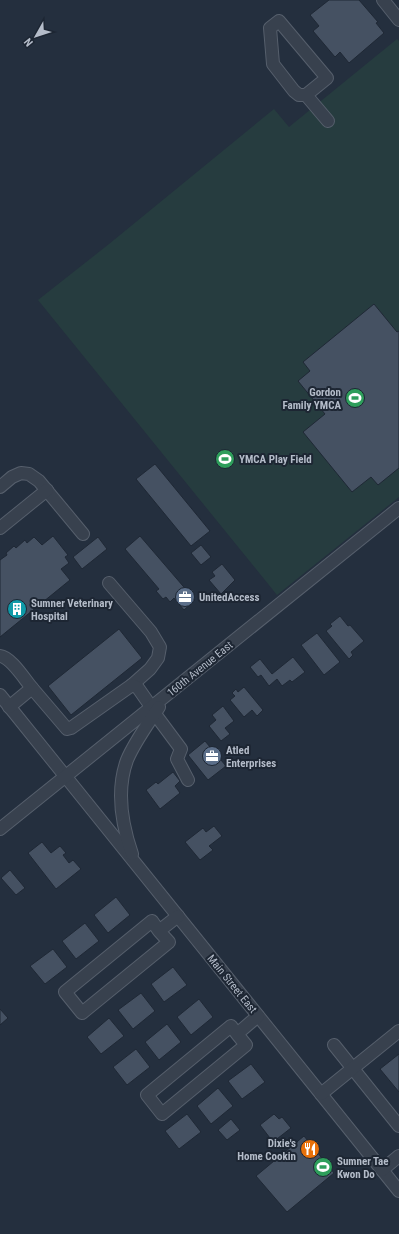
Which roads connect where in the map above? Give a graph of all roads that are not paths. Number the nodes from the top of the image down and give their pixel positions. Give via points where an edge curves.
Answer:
1 (383, 0) edge
2 (399, 20) edge
3 (306, 95) junction
4 (328, 121) dead end
5 (0, 487) edge
6 (47, 490) junction
7 (399, 508) edge
8 (0, 528) edge
9 (83, 534) dead end
10 (109, 583) dead end
11 (0, 656) edge
12 (132, 685) junction
13 (32, 688) junction
14 (3, 700) edge
15 (154, 711) junction
16 (65, 776) junction
17 (188, 780) dead end
18 (0, 829) edge
19 (135, 863) junction
20 (178, 916) junction
21 (159, 931) junction
22 (258, 1016) junction
23 (399, 1031) edge
24 (237, 1034) junction
25 (334, 1045) dead end
26 (353, 1068) junction
27 (321, 1094) junction
28 (399, 1126) edge
29 (399, 1156) edge
30 (382, 1170) junction
31 (399, 1191) edge

1 - 2 street
3 - 3 street via 294,91 273,64 270,28 279,20 327,78
3 - 4 street
5 - 6 street via 21,473 29,474
6 - 8 street
6 - 9 street
7 - 15 street, 160th Avenue East via 167,696
10 - 12 street via 151,632 160,647 158,658
11 - 13 street via 9,659
12 - 13 street via 67,729
12 - 15 street via 138,688
13 - 14 street
14 - 16 street, Main Street East
15 - 16 street, 160th Avenue East
15 - 17 street via 181,750 176,759
15 - 19 street via 127,761 123,780 122,815 126,838
16 - 18 street, 160th Avenue East
16 - 19 street, Main Street East
19 - 20 street, Main Street East
20 - 21 street
20 - 22 street, Main Street East
21 - 21 street via 152,921 65,992 82,1013 169,942
22 - 24 street
22 - 27 street, Main Street East
23 - 26 street
24 - 24 street via 231,1026 147,1095 162,1114 246,1045
25 - 26 street
26 - 27 street
26 - 28 street
27 - 30 street, Main Street East
29 - 30 street
30 - 31 street, Main Street East

